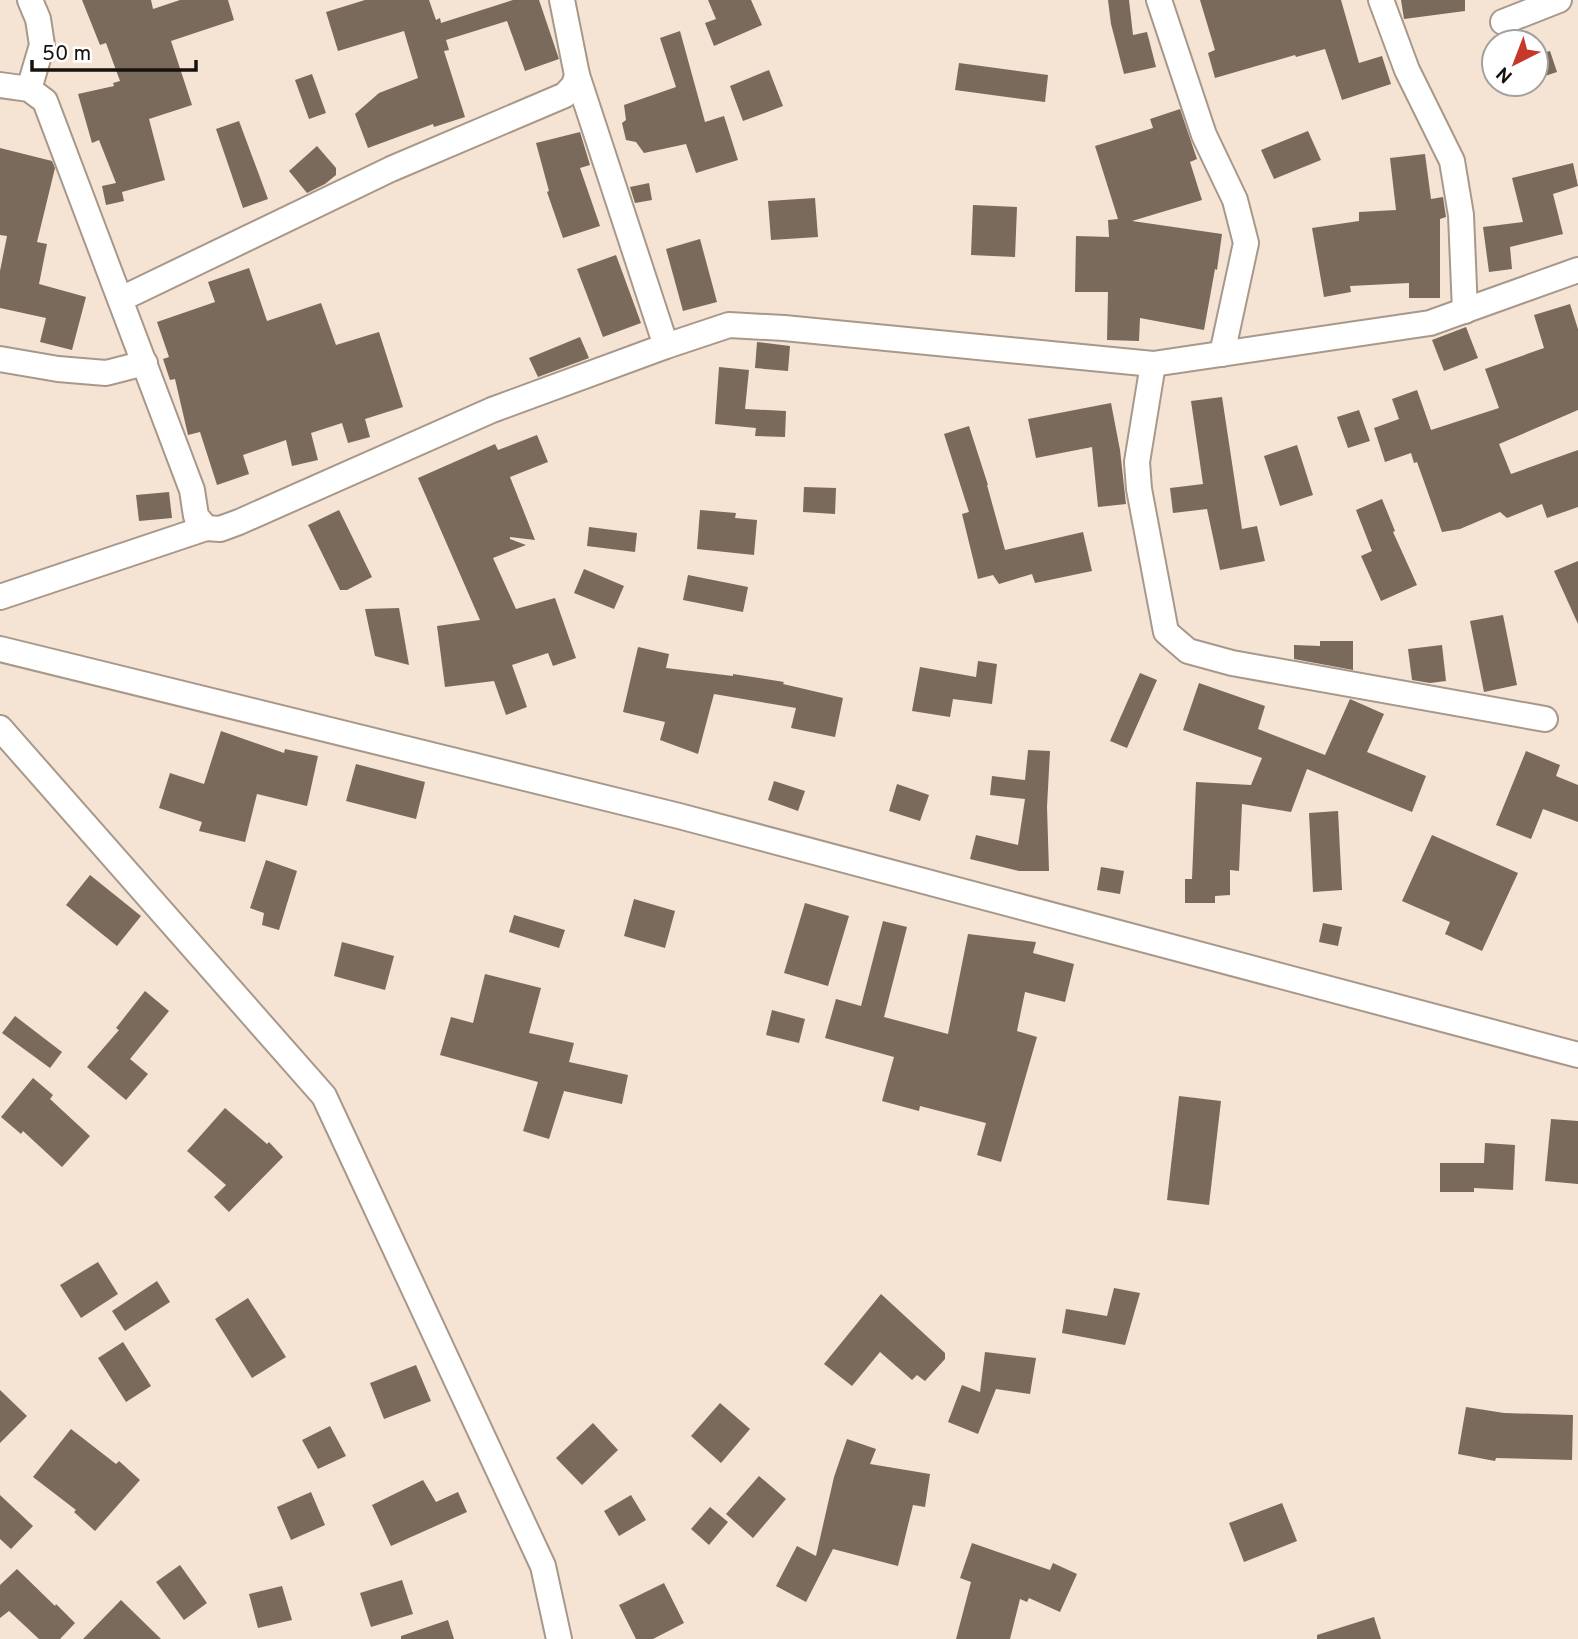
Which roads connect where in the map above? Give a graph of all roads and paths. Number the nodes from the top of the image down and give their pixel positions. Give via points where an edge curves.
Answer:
1 (30, 0) edge
2 (1159, 0) edge
3 (1381, 0) edge
4 (1559, 0) edge
5 (567, 3) edge
6 (1503, 22) dead end
7 (577, 75) junction
8 (0, 85) edge
9 (29, 89) junction
10 (1578, 270) edge
11 (121, 299) junction
12 (1465, 310) junction
13 (666, 346) junction
14 (1222, 354) junction
15 (0, 359) edge
16 (145, 363) junction
17 (1153, 364) junction
18 (206, 528) junction
19 (0, 597) edge
20 (0, 649) edge
21 (1545, 719) dead end
22 (0, 728) edge
23 (1578, 1055) edge
24 (559, 1639) edge

1 - 9 street via 42,45
2 - 14 street via 1203,135 1235,200 1246,243
3 - 12 street via 1407,70 1452,161 1461,215
4 - 6 street
5 - 7 street
7 - 11 street via 565,94 391,169
7 - 13 street
8 - 9 street
9 - 11 street via 45,101 54,120
10 - 12 street
11 - 16 street
12 - 14 street via 1430,323
13 - 17 street via 729,325
13 - 18 street via 492,411 239,522
14 - 17 street
15 - 16 street via 106,373
16 - 18 street via 192,490 196,516
17 - 21 street via 1137,462 1166,632 1188,651 1232,663
18 - 19 street
20 - 23 street via 679,816
22 - 24 street via 324,1096 543,1566

